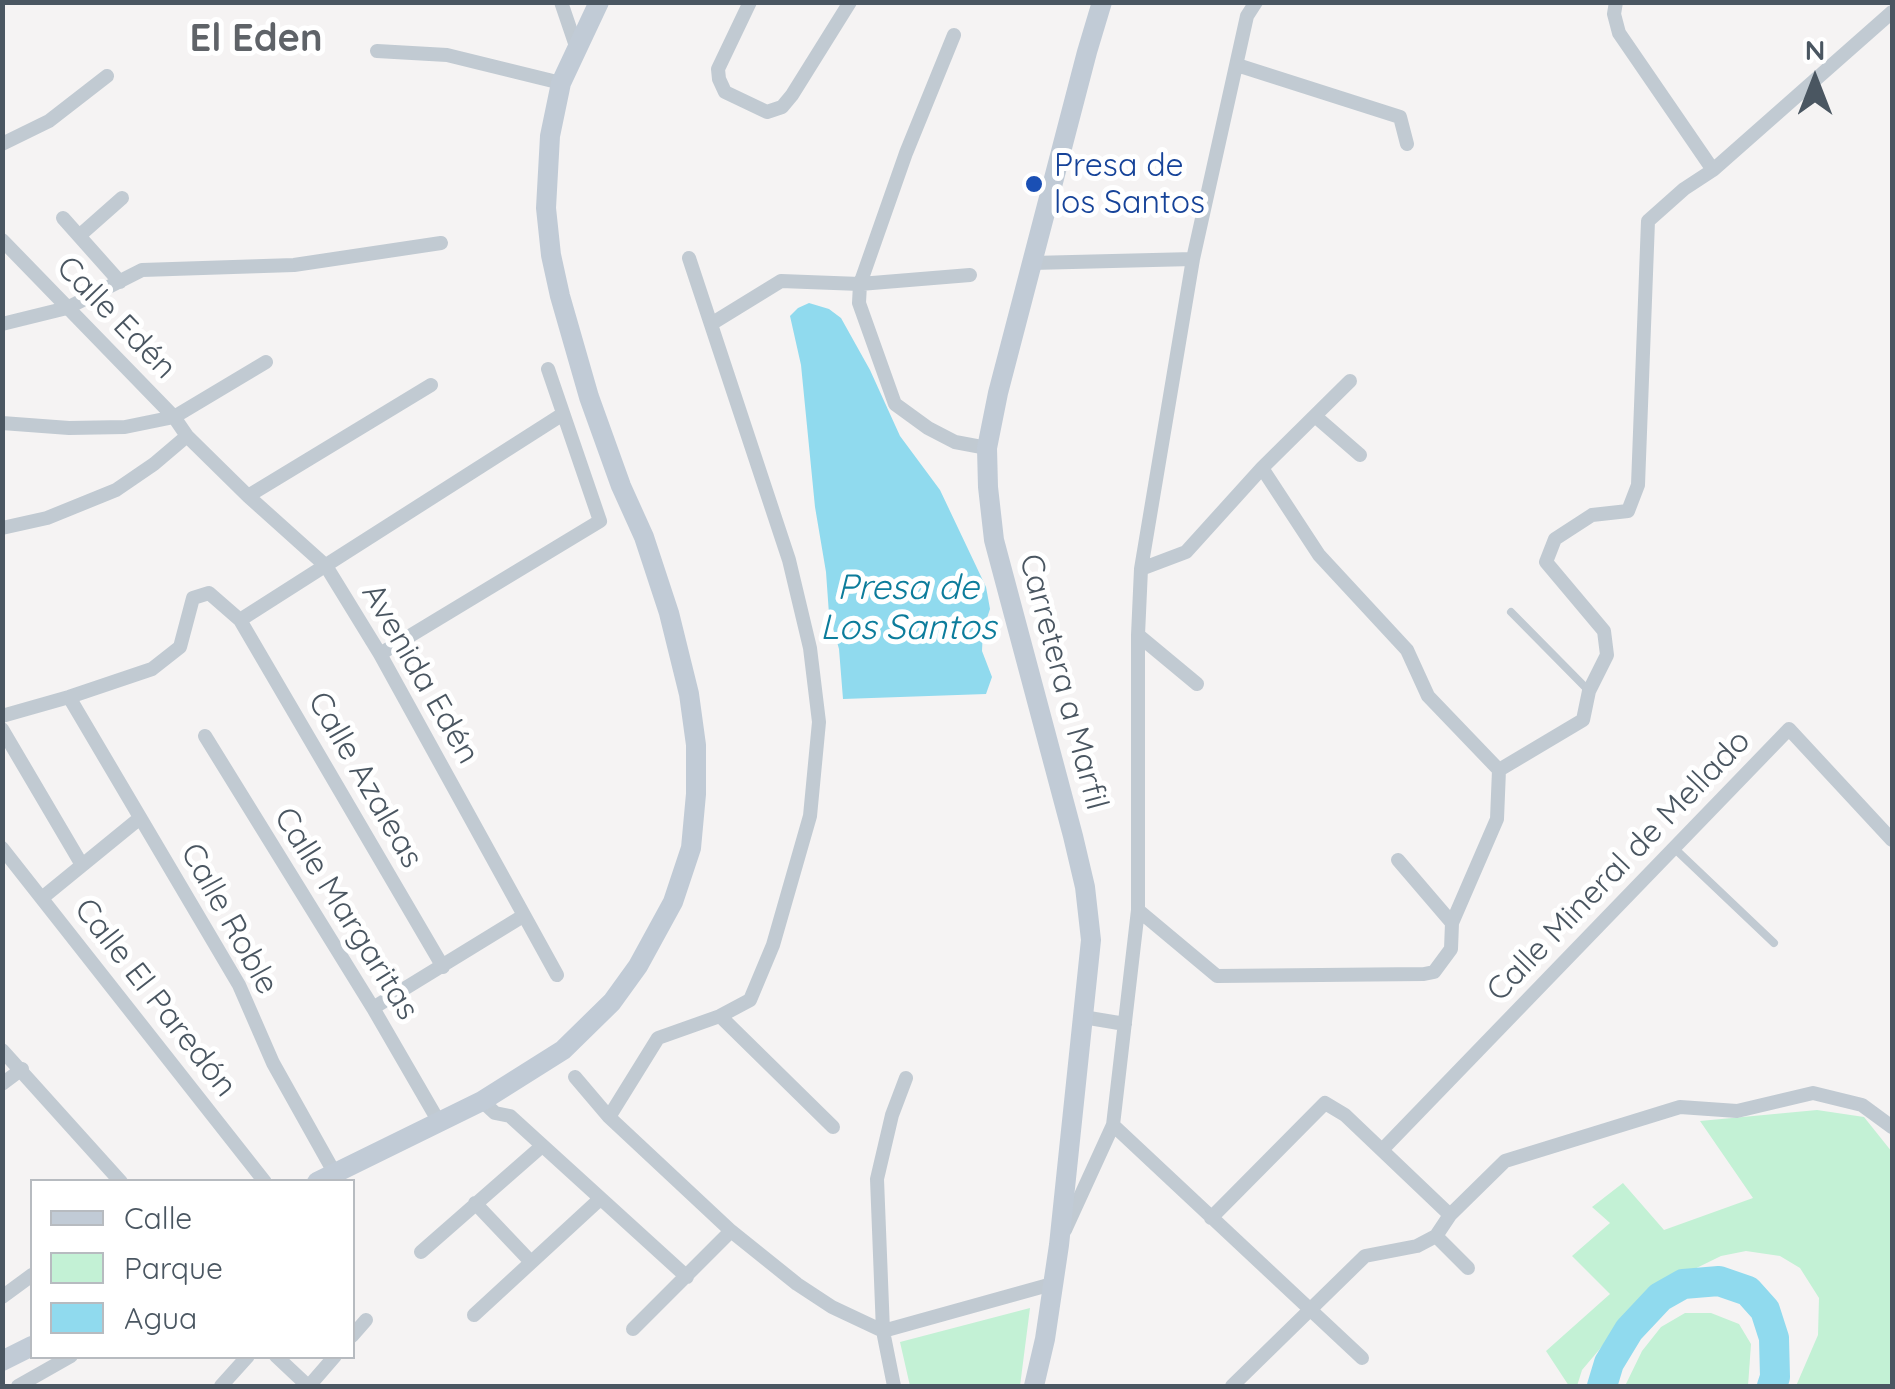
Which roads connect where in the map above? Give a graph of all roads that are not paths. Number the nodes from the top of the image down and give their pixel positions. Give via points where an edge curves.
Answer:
1 (561, 2) edge
2 (599, 2) edge
3 (750, 2) edge
4 (850, 2) edge
5 (1102, 2) edge
6 (1256, 2) edge
7 (1616, 2) edge
8 (1892, 12) edge
9 (954, 35) dead end
10 (377, 51) dead end
11 (577, 51) junction
12 (1236, 65) junction
13 (107, 76) dead end
14 (561, 83) junction
15 (2, 144) edge
16 (1407, 144) dead end
17 (1712, 170) junction
18 (122, 198) dead end
19 (63, 218) dead end
20 (79, 236) junction
21 (2, 240) edge
22 (441, 242) dead end
23 (689, 258) dead end
24 (1193, 259) junction
25 (1032, 264) junction
26 (970, 275) dead end
27 (120, 282) junction
28 (860, 284) junction
29 (67, 308) junction
30 (2, 324) edge
31 (711, 324) junction
32 (266, 362) dead end
33 (548, 369) dead end
34 (1350, 382) dead end
35 (431, 385) dead end
36 (563, 414) junction
37 (1316, 416) junction
38 (174, 417) junction
39 (2, 423) edge
40 (187, 436) junction
41 (987, 448) junction
42 (1360, 455) dead end
43 (1262, 468) junction
44 (248, 496) junction
45 (2, 528) edge
46 (326, 566) junction
47 (1141, 569) junction
48 (1511, 612) dead end
49 (240, 620) junction
50 (1138, 636) junction
51 (380, 654) junction
52 (1197, 684) dead end
53 (1589, 690) junction
54 (70, 697) junction
55 (2, 716) edge
56 (2, 729) edge
57 (205, 736) dead end
58 (1499, 770) junction
59 (140, 818) junction
60 (1892, 840) edge
61 (2, 848) edge
62 (1674, 848) junction
63 (1398, 860) dead end
64 (82, 865) junction
65 (42, 898) junction
66 (1138, 910) junction
67 (523, 916) junction
68 (1452, 922) junction
69 (1774, 942) dead end
70 (444, 967) junction
71 (557, 975) dead end
72 (373, 1008) junction
73 (720, 1016) junction
74 (1083, 1017) junction
75 (1125, 1024) junction
76 (2, 1050) edge
77 (22, 1069) junction
78 (575, 1077) dead end
79 (906, 1078) dead end
80 (2, 1084) edge
81 (482, 1101) junction
82 (610, 1117) junction
83 (440, 1122) junction
84 (1113, 1125) junction
85 (832, 1127) dead end
86 (1892, 1128) edge
87 (542, 1146) junction
88 (1382, 1150) junction
89 (325, 1177) edge
90 (118, 1179) edge
91 (263, 1179) edge
92 (600, 1198) junction
93 (475, 1203) junction
94 (1450, 1214) junction
95 (1211, 1218) junction
96 (731, 1232) junction
97 (1436, 1236) junction
98 (1059, 1244) junction
99 (421, 1252) dead end
100 (531, 1262) junction
101 (1468, 1268) dead end
102 (30, 1276) edge
103 (687, 1277) junction
104 (1052, 1284) junction
105 (2, 1297) edge
106 (1311, 1308) junction
107 (474, 1315) dead end
108 (366, 1320) dead end
109 (633, 1329) dead end
110 (882, 1330) junction
111 (355, 1333) edge
112 (30, 1347) edge
113 (1362, 1358) dead end
114 (67, 1359) edge
115 (245, 1359) edge
116 (279, 1359) edge
117 (332, 1359) edge
118 (2, 1361) edge
119 (18, 1386) edge
120 (221, 1386) edge
121 (308, 1386) edge
122 (894, 1386) edge
123 (1034, 1386) edge
124 (1232, 1386) edge

1 - 11 street
2 - 11 main road
3 - 4 street via 719,79 725,92 767,112 792,96
5 - 25 main road, Carretera a Marfil
6 - 12 street
7 - 17 street via 1619,33
8 - 17 street
9 - 28 street
10 - 14 street via 447,55
11 - 14 main road
12 - 16 street via 1400,116
12 - 24 street
13 - 15 street via 49,121
14 - 81 main road via 550,136 551,255 589,397 670,613 696,745 696,794 691,848 673,902 638,966 564,1050
17 - 53 street via 1648,222 1638,485 1628,510 1592,515 1555,539 1546,562 1604,631 1607,655
18 - 20 street
19 - 20 street
20 - 27 street
21 - 29 street, Calle Edén
22 - 27 street via 294,266 142,270
23 - 31 street
24 - 25 street
24 - 47 street
25 - 41 main road, Carretera a Marfil
26 - 28 street
27 - 29 street
28 - 31 street via 781,281
28 - 41 street via 859,303 896,404 955,442
29 - 30 street
29 - 38 street, Calle Edén
31 - 73 street via 789,560 820,722 810,816 773,946 750,1000
32 - 38 street
33 - 36 street
34 - 37 street
35 - 44 street
36 - 46 street
36 - 51 street via 600,520
37 - 42 street
37 - 43 street
38 - 39 street via 124,427
38 - 40 street, Calle Edén
40 - 44 street, Avenida Edén
40 - 45 street via 116,490
41 - 74 main road, Carretera a Marfil via 994,540 1085,887 1090,940
43 - 47 street via 1186,552
43 - 58 street via 1319,555 1407,650 1428,696
44 - 46 street, Avenida Edén
46 - 49 street
46 - 51 street, Avenida Edén
47 - 50 street
48 - 53 lane
49 - 54 street via 209,593 193,598 180,647 152,670
49 - 70 street, Calle Azaleas
50 - 52 street
50 - 66 street
51 - 67 street, Avenida Edén
53 - 58 street via 1583,720
54 - 55 street
54 - 59 street, Calle Roble
56 - 64 street
57 - 72 street, Calle Margaritas
58 - 68 street via 1497,818
59 - 64 street
59 - 89 street, Calle Roble via 239,985
60 - 62 street, Calle Mineral de Mellado via 1790,729
61 - 65 street, Calle El Paredón
62 - 69 lane
62 - 88 street, Calle Mineral de Mellado
63 - 68 street
64 - 65 street
65 - 91 street, Calle El Paredón
66 - 68 street via 1217,976 1434,972 1452,948
66 - 75 street
67 - 70 street
67 - 71 street, Avenida Edén
70 - 72 street
72 - 83 street, Calle Margaritas
73 - 82 street via 658,1038
73 - 85 street
74 - 75 street
74 - 98 main road, Carretera a Marfil
75 - 84 street
76 - 77 street
77 - 80 street
77 - 90 street
78 - 82 street
79 - 110 street via 878,1179
81 - 83 main road
81 - 87 street
82 - 96 street
83 - 89 main road
84 - 95 street
84 - 98 street
86 - 94 street via 1862,1105 1813,1094 1737,1111 1680,1107 1505,1161
87 - 92 street
87 - 93 street
88 - 94 street
88 - 95 street via 1325,1103
92 - 100 street
92 - 103 street
93 - 99 street
93 - 100 street
94 - 97 street
95 - 106 street
96 - 103 street
96 - 110 street via 832,1307
97 - 101 street
97 - 106 street via 1365,1256
98 - 104 main road, Carretera a Marfil
100 - 107 street
102 - 105 street
103 - 109 street
104 - 110 street
104 - 123 main road, Carretera a Marfil
106 - 113 street
106 - 124 street
108 - 111 street
110 - 122 street
112 - 118 main road
114 - 119 street
115 - 120 street
116 - 121 street
117 - 121 street

